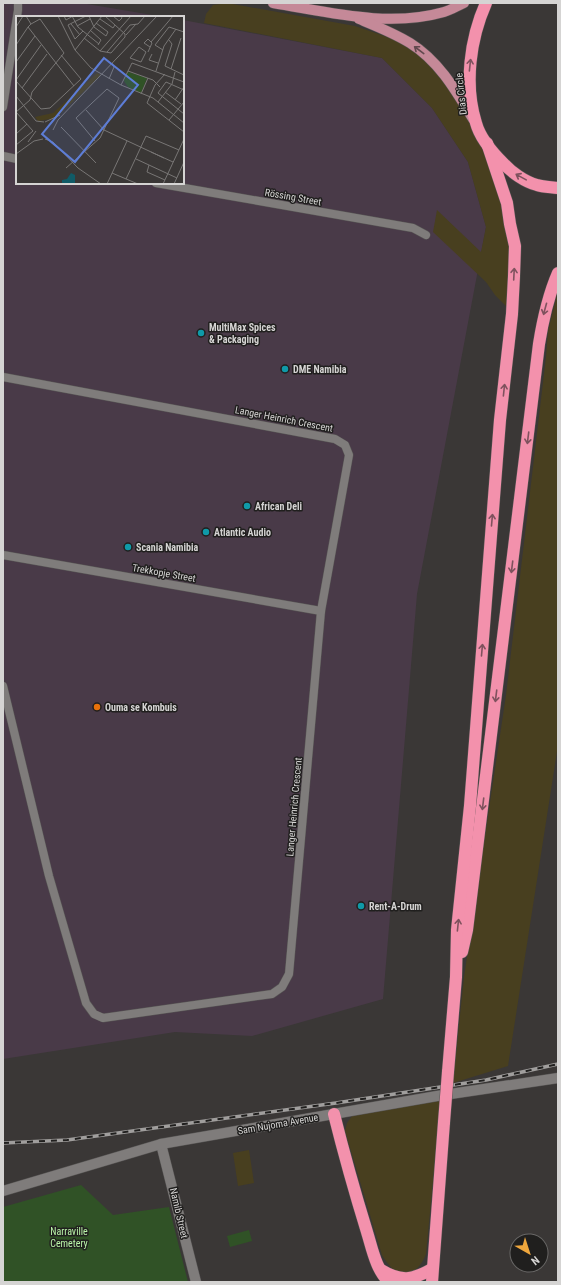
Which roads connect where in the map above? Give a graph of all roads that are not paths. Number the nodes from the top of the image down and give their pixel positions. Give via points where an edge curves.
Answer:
1 (273, 3) edge
2 (464, 3) edge
3 (486, 3) edge
4 (19, 5) edge
5 (351, 15) junction
6 (17, 16) edge
7 (16, 24) edge
8 (3, 107) edge
9 (476, 124) junction
10 (486, 143) junction
11 (3, 156) edge
12 (16, 159) edge
13 (162, 184) edge
14 (558, 188) edge
15 (426, 235) dead end
16 (558, 273) edge
17 (3, 377) edge
18 (3, 555) edge
19 (321, 610) junction
20 (3, 686) edge
21 (456, 978) junction
22 (558, 1078) edge
23 (334, 1114) junction
24 (162, 1144) junction
25 (3, 1191) edge
26 (432, 1269) junction
27 (380, 1270) junction
28 (196, 1282) edge
29 (389, 1282) edge
30 (400, 1282) edge
31 (432, 1282) edge

1 - 5 main road
2 - 5 main road via 446,11 405,18 384,19
9 -> 3 highway, Dias Circle via 469,77 471,53
4 - 6 street
9 -> 5 main road via 451,83 429,57 410,43
7 - 8 street
9 - 10 highway, Dias Circle
14 -> 10 highway, Dias Circle via 535,185 512,172
21 -> 10 highway via 457,930 470,806 500,420 514,276 515,246 507,203
11 - 12 street
13 - 15 street, Rössing Street via 413,228
16 -> 21 highway via 551,289 539,344 467,930
17 - 19 street, Langer Heinrich Crescent via 335,439 345,446 349,455
18 - 19 street, Trekkopje Street
19 - 20 street, Langer Heinrich Crescent via 289,974 282,987 272,994 103,1018 94,1014 86,1003 48,876
21 - 26 highway, bridge
22 - 23 street, Sam Nujoma Avenue
23 - 24 street, Sam Nujoma Avenue
23 - 27 highway via 353,1187
24 - 25 street, Sam Nujoma Avenue
24 - 28 street, Namib Street
26 - 27 highway via 422,1275 405,1279
26 - 31 highway
27 - 29 highway
27 - 30 highway

